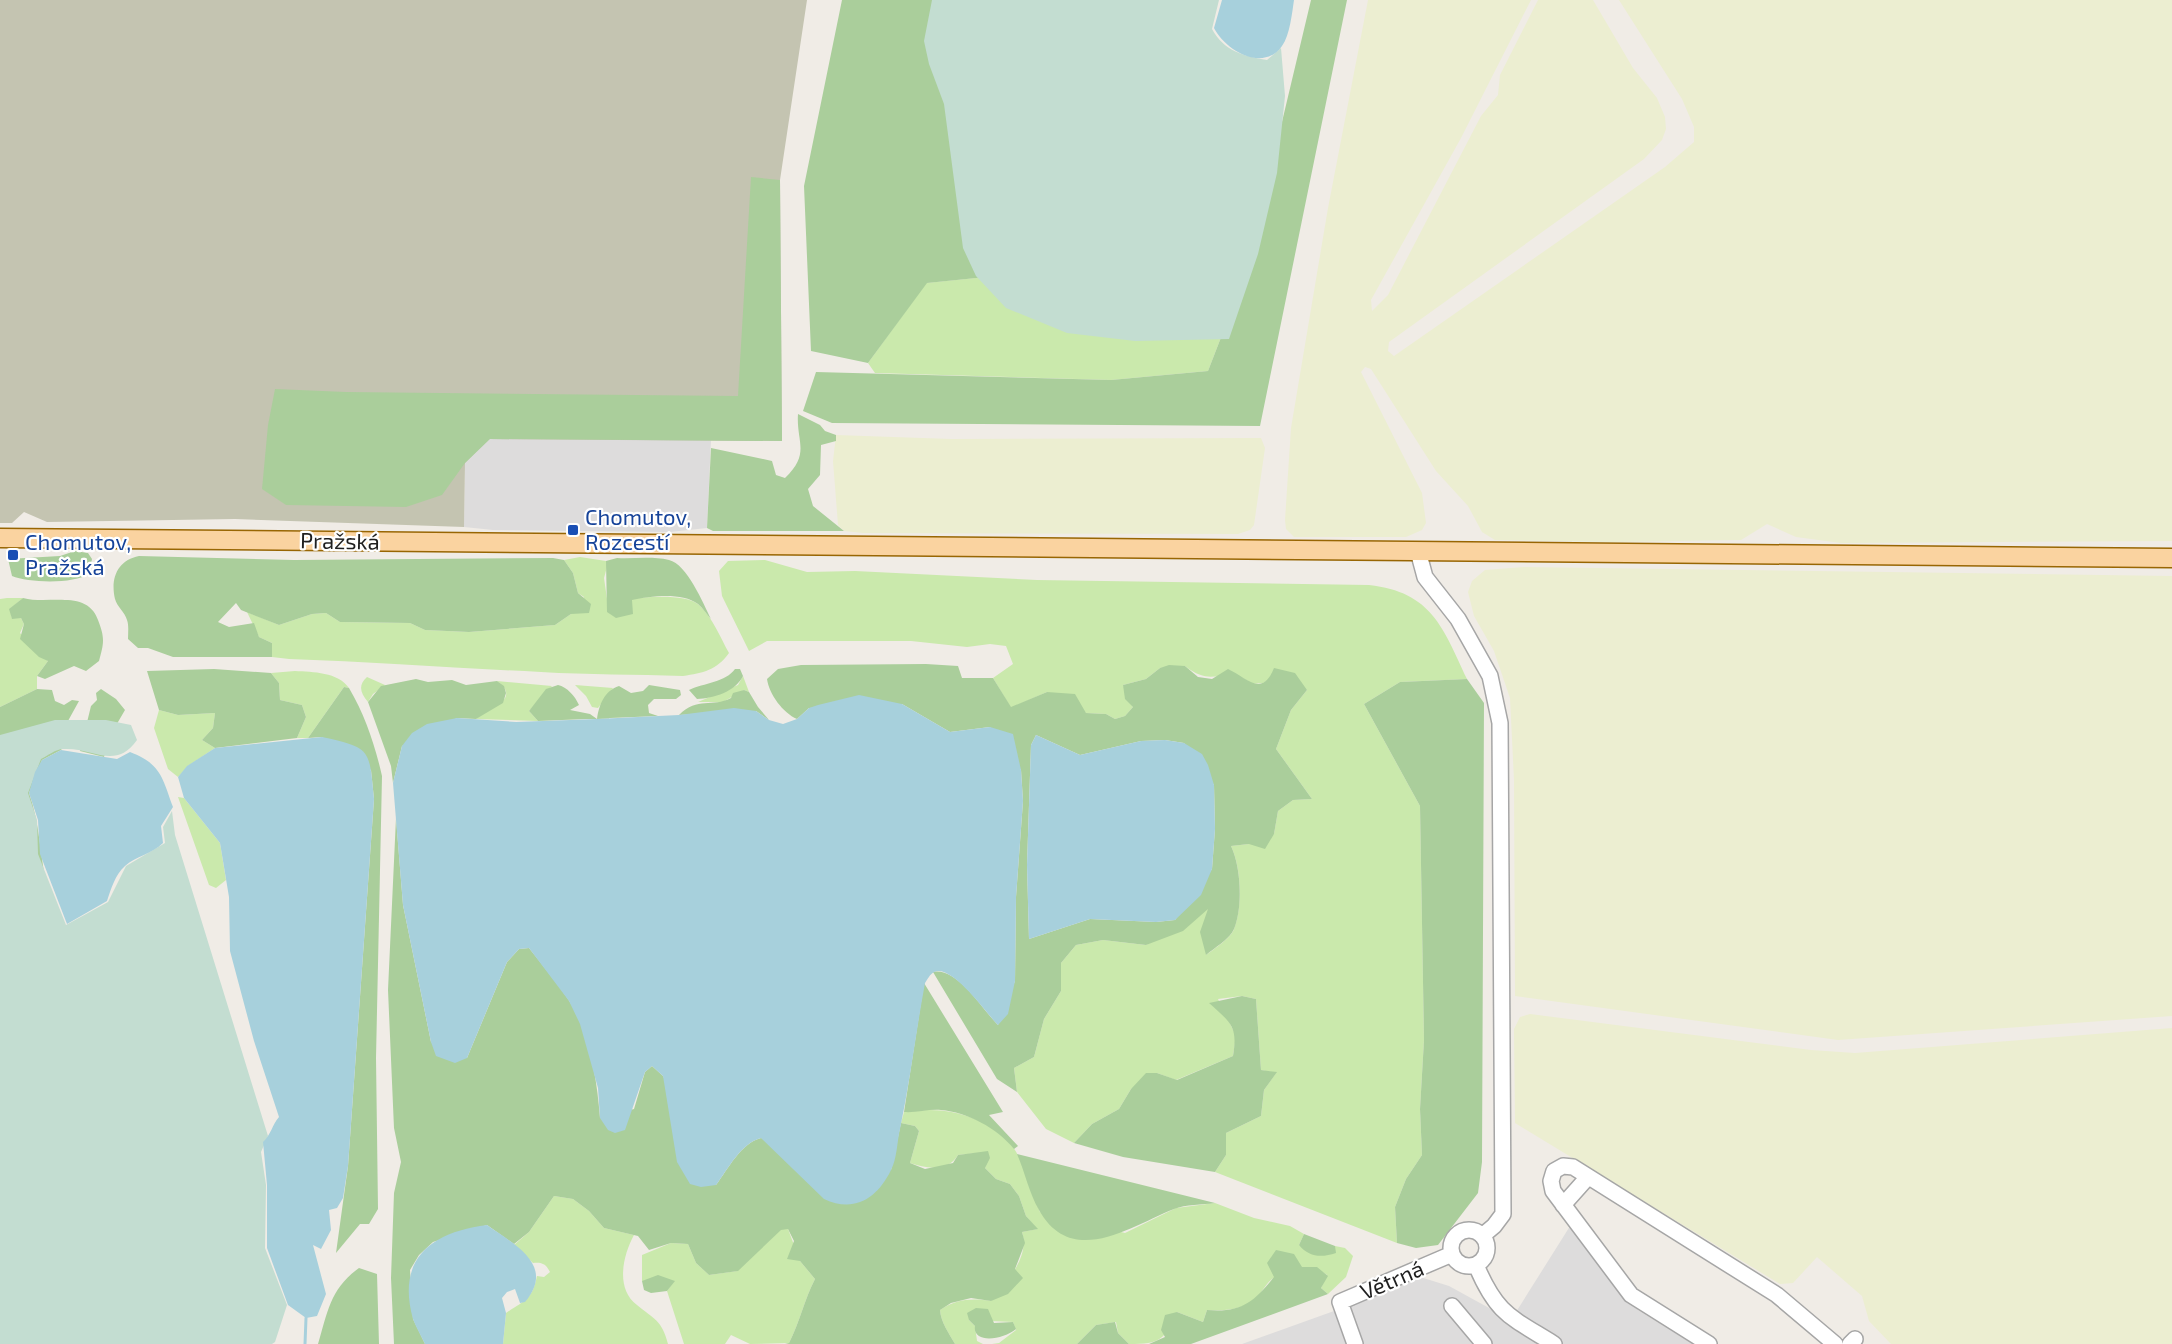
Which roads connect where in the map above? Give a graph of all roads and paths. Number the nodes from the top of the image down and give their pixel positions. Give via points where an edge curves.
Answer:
1 (0, 538) edge
2 (1418, 552) junction
3 (2172, 558) edge
4 (1588, 1177) junction
5 (1563, 1205) junction
6 (1482, 1236) junction
7 (1452, 1254) junction
8 (1476, 1265) junction
9 (1452, 1306) dead end
10 (1355, 1344) edge
11 (1484, 1344) edge
12 (1554, 1344) edge
13 (1709, 1344) edge
14 (1835, 1344) edge

1 - 2 main road, Pražská
2 - 3 main road, Pražská
2 - 6 street via 1425,577 1458,619 1490,676 1500,723 1503,1214
4 - 5 street
4 - 5 street via 1568,1166 1554,1171 1551,1186
4 - 14 street via 1777,1295
5 - 13 street via 1631,1296
6 - 7 street via 1468,1230 1459,1234
6 - 8 street via 1486,1255
7 - 8 street via 1462,1265
7 - 10 street, Větrná via 1340,1302
8 - 12 street via 1501,1309
9 - 11 street

